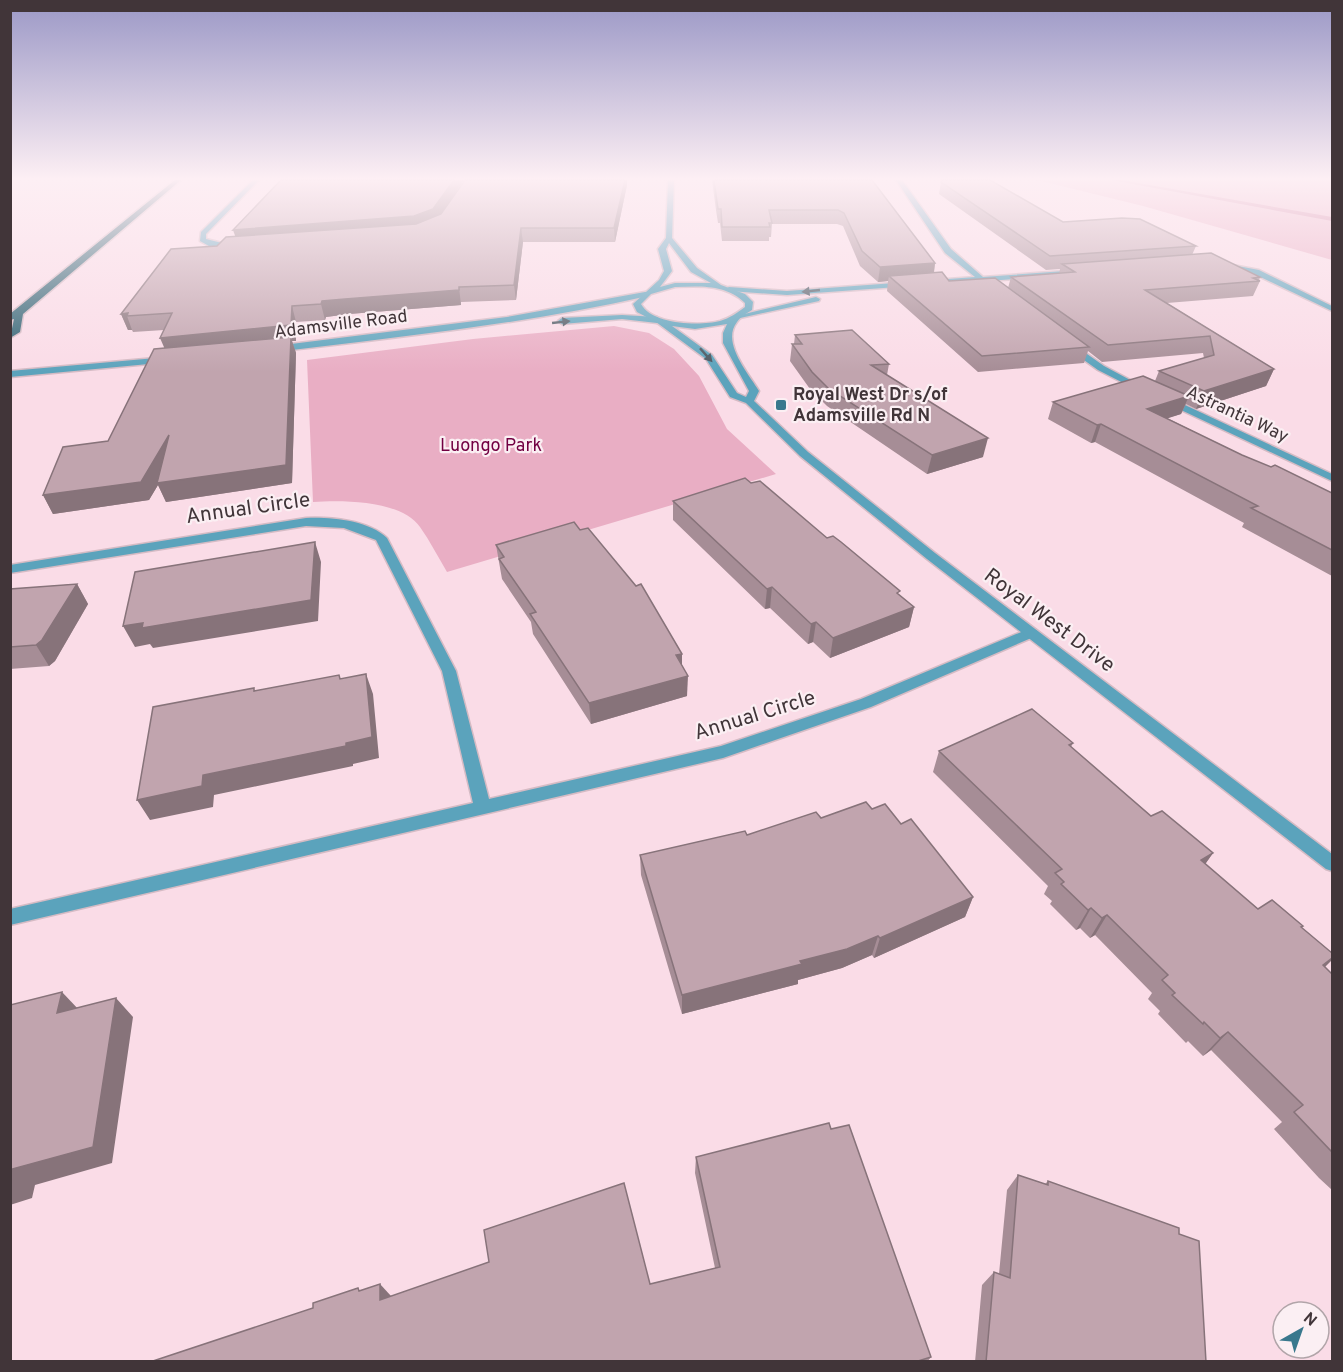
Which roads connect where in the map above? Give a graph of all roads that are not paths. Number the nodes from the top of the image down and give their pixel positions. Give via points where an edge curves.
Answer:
1 (101, 244) edge
2 (214, 244) edge
3 (665, 244) edge
4 (674, 244) edge
5 (944, 244) edge
6 (250, 247) edge
7 (1212, 263) edge
8 (1087, 271) edge
9 (980, 279) junction
10 (727, 289) junction
11 (870, 289) junction
12 (997, 291) edge
13 (647, 293) junction
14 (1332, 309) edge
15 (15, 315) edge
16 (737, 318) junction
17 (659, 320) junction
18 (553, 322) dead end
19 (542, 324) dead end
20 (460, 328) junction
21 (10, 336) edge
22 (1057, 336) edge
23 (266, 350) edge
24 (175, 360) edge
25 (10, 374) edge
26 (749, 401) junction
27 (1332, 478) edge
28 (10, 569) edge
29 (1031, 633) junction
30 (482, 807) junction
31 (1332, 864) edge
32 (10, 917) edge

1 - 15 main road
2 - 6 street
3 - 13 street via 662,249 668,271
4 - 10 street via 694,270
5 - 9 street
7 - 14 street via 1256,272
8 - 9 street
9 - 11 street
9 - 12 street
11 -> 10 street via 787,293
10 - 13 street, Adamsville Road via 692,284
10 - 16 street via 749,302 749,308
11 - 16 street
13 - 17 street via 637,304 640,310
13 - 20 street, Adamsville Road via 580,309
15 - 21 main road via 16,332
16 - 17 street via 706,325
16 - 26 street via 727,333 727,343 754,391
18 -> 17 street via 622,317
17 -> 26 street, Royal West Drive via 697,345 733,395
19 - 20 street, Adamsville Road
20 - 23 street, Adamsville Road
22 - 27 street, Astrantia Way via 1124,381
24 - 25 street
26 - 29 street, Royal West Drive via 797,448
28 - 30 street, Annual Circle via 306,522 328,520 363,528 381,538 449,671
29 - 30 street, Annual Circle via 866,703 723,752
29 - 31 street, Royal West Drive
30 - 32 street, Annual Circle

